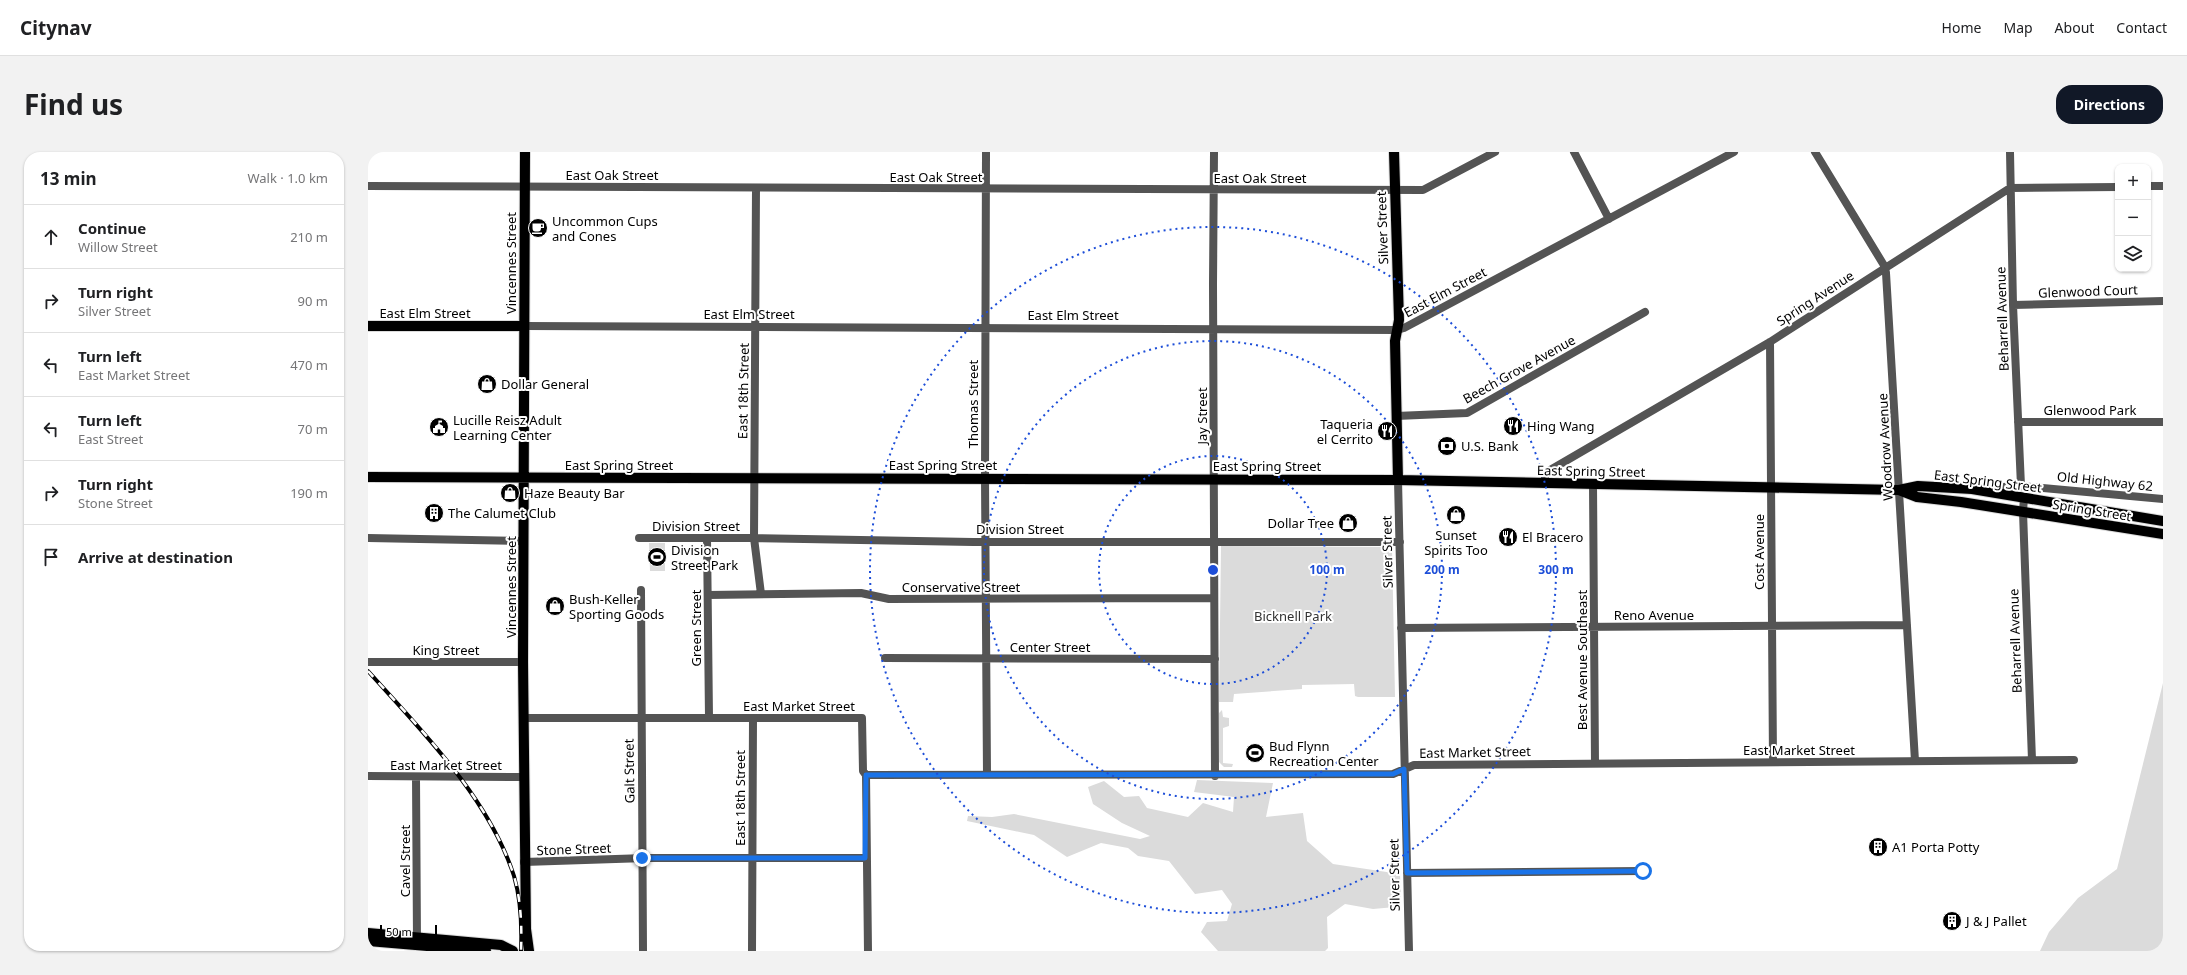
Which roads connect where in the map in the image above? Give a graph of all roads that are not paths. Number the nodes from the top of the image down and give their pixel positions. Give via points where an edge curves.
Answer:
1 (525, 152) edge
2 (986, 152) edge
3 (1214, 152) edge
4 (1394, 152) edge
5 (1495, 152) edge
6 (1574, 152) edge
7 (1734, 152) edge
8 (1814, 152) edge
9 (2010, 152) edge
10 (368, 186) edge
11 (525, 186) junction
12 (2151, 186) edge
13 (2163, 186) edge
14 (2115, 187) edge
15 (756, 188) junction
16 (2010, 188) junction
17 (986, 189) junction
18 (1213, 190) junction
19 (1394, 190) junction
20 (1609, 219) junction
21 (1885, 267) junction
22 (2163, 301) edge
23 (2013, 305) junction
24 (1645, 312) dead end
25 (368, 326) edge
26 (524, 326) junction
27 (756, 327) junction
28 (985, 328) junction
29 (1213, 329) junction
30 (1397, 330) junction
31 (1770, 342) junction
32 (1396, 416) junction
33 (2018, 422) junction
34 (2163, 422) edge
35 (368, 476) edge
36 (524, 477) junction
37 (754, 478) junction
38 (985, 478) junction
39 (1215, 479) junction
40 (1398, 480) junction
41 (1545, 483) junction
42 (1593, 484) junction
43 (2021, 486) junction
44 (1771, 487) junction
45 (1972, 489) junction
46 (1899, 490) junction
47 (2024, 497) junction
48 (2163, 499) edge
49 (2023, 512) junction
50 (2163, 521) edge
51 (2144, 532) junction
52 (2163, 534) edge
53 (368, 538) edge
54 (639, 538) dead end
55 (707, 538) junction
56 (754, 538) junction
57 (524, 541) junction
58 (985, 541) junction
59 (1214, 541) junction
60 (2163, 541) edge
61 (1400, 542) junction
62 (641, 590) dead end
63 (761, 594) junction
64 (708, 595) junction
65 (1214, 598) junction
66 (986, 599) junction
67 (1907, 625) junction
68 (1772, 626) junction
69 (1594, 627) junction
70 (1401, 628) junction
71 (885, 658) dead end
72 (987, 659) junction
73 (1215, 659) junction
74 (368, 662) edge
75 (523, 662) junction
76 (524, 718) junction
77 (640, 718) junction
78 (709, 718) junction
79 (752, 718) junction
80 (2032, 760) junction
81 (2074, 760) dead end
82 (1915, 761) junction
83 (1773, 762) junction
84 (1595, 763) junction
85 (1404, 769) junction
86 (866, 775) junction
87 (987, 775) junction
88 (368, 776) edge
89 (1215, 776) junction
90 (416, 777) junction
91 (524, 777) junction
92 (642, 858) junction
93 (865, 858) junction
94 (753, 859) junction
95 (524, 862) junction
96 (1643, 871) dead end
97 (1407, 873) junction
98 (368, 933) edge
99 (368, 941) edge
100 (417, 942) junction
101 (431, 946) edge
102 (486, 951) edge
103 (513, 951) edge
104 (529, 951) edge
105 (643, 951) edge
106 (752, 951) edge
107 (868, 951) edge
108 (1409, 951) edge

1 - 11 main road, Vincennes Street
2 - 17 street, Thomas Street
3 - 18 street, Jay Street
4 - 19 main road, Silver Street
5 - 19 street, East Oak Street via 1424,190
6 - 20 street
7 - 20 street, East Elm Street
8 - 21 street, Woodrow Avenue
9 - 16 street, Beharrell Avenue
10 - 11 street, East Oak Street
11 - 15 street, East Oak Street
11 - 26 main road, Vincennes Street
12 - 13 street
14 - 16 street
15 - 17 street, East Oak Street
15 - 27 street, East 18th Street
16 - 21 street, Spring Avenue
16 - 23 street, Beharrell Avenue
17 - 18 street, East Oak Street
17 - 28 street, Thomas Street
18 - 19 street, East Oak Street
18 - 29 street, Jay Street
19 - 30 main road, Silver Street via 1399,320
20 - 30 street, East Elm Street
21 - 31 street, Spring Avenue
21 - 46 street, Woodrow Avenue
22 - 23 street, Glenwood Court
23 - 33 street, Beharrell Avenue
24 - 32 street, Beech Grove Avenue via 1467,413
25 - 26 main road, East Elm Street
26 - 27 street, East Elm Street
26 - 36 main road, Vincennes Street
27 - 28 street, East Elm Street
27 - 37 street, East 18th Street
28 - 29 street, East Elm Street
28 - 38 street, Thomas Street
29 - 30 street, East Elm Street
29 - 39 street, Jay Street
30 - 32 main road, Silver Street
31 - 41 street, Spring Avenue via 1545,473
31 - 44 street, Cost Avenue
32 - 40 main road, Silver Street
33 - 34 street, Glenwood Park
33 - 43 street, Beharrell Avenue
35 - 36 main road, East Spring Street
36 - 37 main road, East Spring Street
36 - 57 main road, Vincennes Street
37 - 38 main road, East Spring Street
37 - 56 street, East 18th Street
38 - 39 main road, East Spring Street
38 - 58 street, Thomas Street
39 - 40 main road, East Spring Street
39 - 59 street, Jay Street
40 - 41 main road, East Spring Street
40 - 61 street, Silver Street
41 - 42 main road, East Spring Street
42 - 44 main road, East Spring Street
42 - 69 street, Best Avenue Southeast
43 - 45 street, Old Highway 62
43 - 48 street, Old Highway 62
44 - 46 main road, East Spring Street
44 - 68 street, Cost Avenue
45 - 46 main road, East Spring Street via 1918,486
45 - 47 main road, East Spring Street
46 - 49 main road, Spring Street via 1917,497
46 - 67 street, Woodrow Avenue
47 - 49 street, Beharrell Avenue
47 - 50 main road, East Spring Street
49 - 51 main road, Spring Street
49 - 80 street, Beharrell Avenue
51 - 52 main road, Spring Street
51 - 60 main road
53 - 57 street
54 - 55 street, Division Street
55 - 56 street, Division Street
55 - 64 street, Green Street
56 - 58 street, Division Street
56 - 63 street, East 18th Street
57 - 75 main road, Vincennes Street
58 - 59 street, Division Street
58 - 66 street, Thomas Street
59 - 61 street, Division Street
59 - 65 street, Jay Street
61 - 70 street, Silver Street
62 - 77 street, Galt Street
63 - 64 street, Conservative Street
63 - 66 street, Conservative Street via 861,593 890,599
64 - 78 street, Green Street
65 - 66 street, Conservative Street
65 - 73 street, Jay Street
66 - 72 street, Thomas Street
67 - 68 street, Reno Avenue
67 - 82 street, Woodrow Avenue
68 - 69 street, Reno Avenue
68 - 83 street, Cost Avenue
69 - 70 street, Reno Avenue
69 - 84 street, Best Avenue Southeast
70 - 85 street, Silver Street
71 - 72 street, Center Street
72 - 73 street, Center Street
72 - 87 street, Thomas Street
73 - 89 street, Jay Street
74 - 75 street, King Street
75 - 76 main road, Vincennes Street
76 - 77 street, East Market Street
76 - 91 main road, Vincennes Street
77 - 78 street, East Market Street
77 - 92 street, Galt Street
78 - 79 street, East Market Street
79 - 86 street, East Market Street via 862,718 862,763
79 - 94 street, East 18th Street
80 - 81 street, East Market Street
80 - 82 street, East Market Street
82 - 83 street, East Market Street
83 - 84 street, East Market Street
84 - 85 street, East Market Street via 1414,765
85 - 89 street, East Market Street via 1393,774
85 - 97 street, Silver Street
86 - 87 street, East Market Street
86 - 93 street
87 - 89 street, East Market Street
88 - 90 street, East Market Street
90 - 91 street, East Market Street
90 - 100 street, Cavel Street
91 - 95 main road, Vincennes Street
92 - 94 street, Stone Street
92 - 95 street, Stone Street
92 - 105 street, Galt Street
93 - 94 street, Stone Street
93 - 107 street
94 - 106 street, East 18th Street
95 - 104 main road, Vincennes Street
96 - 97 street
97 - 108 street, Silver Street
98 - 100 main road
99 - 100 main road
100 - 101 main road
101 - 102 main road
101 - 103 main road via 501,945

